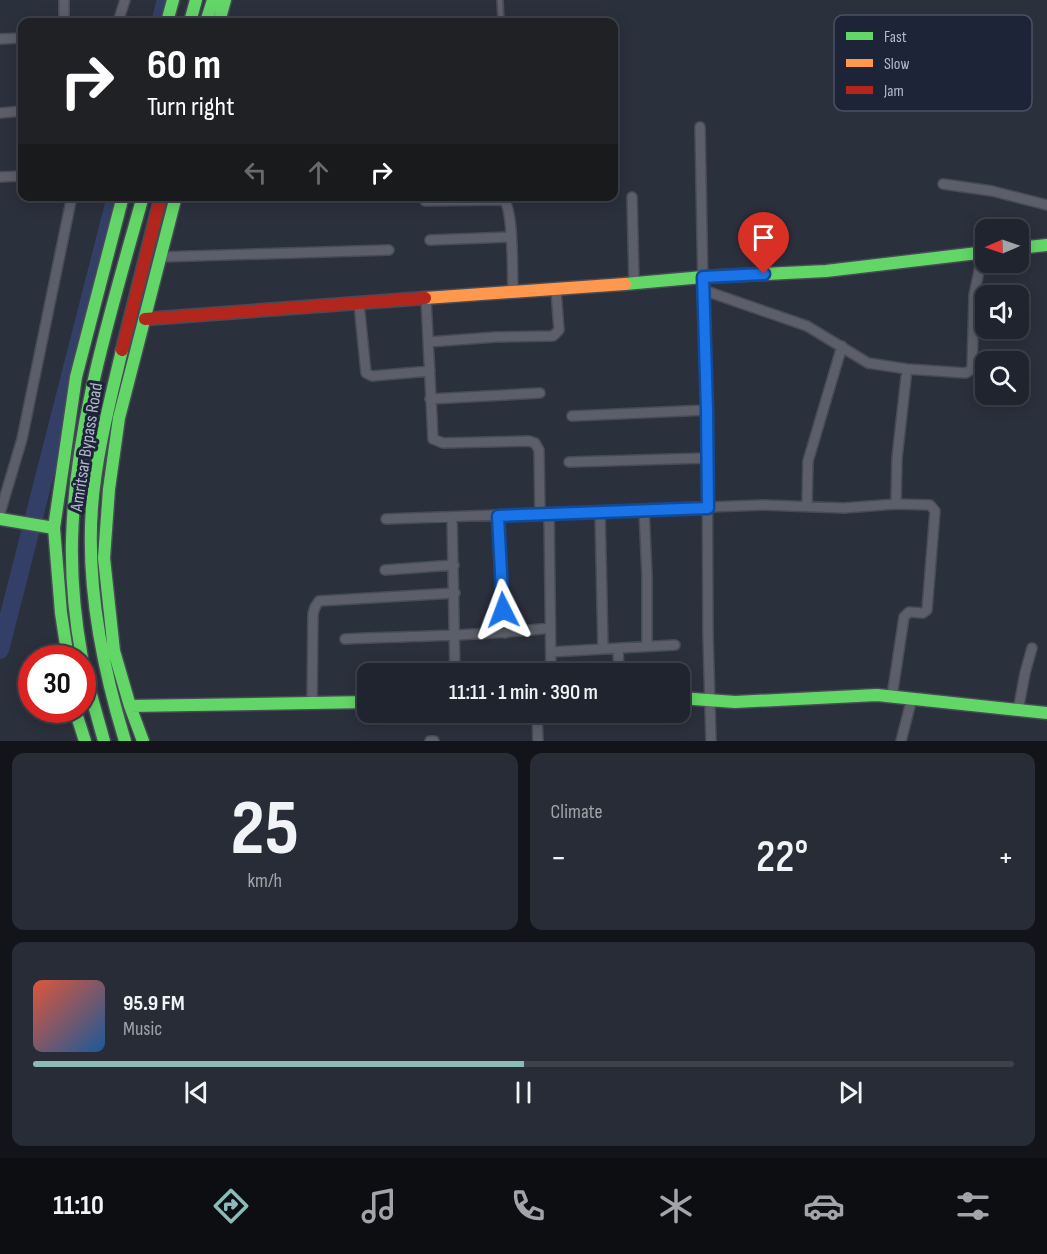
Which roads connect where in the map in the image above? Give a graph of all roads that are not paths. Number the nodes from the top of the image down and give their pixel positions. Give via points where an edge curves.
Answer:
1 (64, 0) edge
2 (125, 0) edge
3 (173, 0) edge
4 (196, 0) edge
5 (213, 0) edge
6 (225, 0) edge
7 (500, 0) edge
8 (64, 18) edge
9 (119, 18) edge
10 (168, 18) edge
11 (191, 18) edge
12 (207, 18) edge
13 (220, 18) edge
14 (501, 18) edge
15 (18, 38) edge
16 (0, 39) edge
17 (18, 111) edge
18 (0, 113) edge
19 (700, 127) dead end
20 (18, 176) edge
21 (0, 177) edge
22 (944, 184) dead end
23 (632, 197) dead end
24 (71, 201) edge
25 (122, 201) edge
26 (141, 201) edge
27 (160, 201) edge
28 (175, 201) edge
29 (505, 201) edge
30 (1047, 205) edge
31 (511, 237) junction
32 (430, 240) dead end
33 (1047, 245) edge
34 (1029, 247) edge
35 (389, 250) dead end
36 (975, 253) edge
37 (160, 257) junction
38 (979, 273) edge
39 (703, 277) junction
40 (634, 282) junction
41 (556, 290) junction
42 (703, 290) junction
43 (513, 291) junction
44 (426, 298) junction
45 (359, 304) junction
46 (145, 319) junction
47 (428, 342) junction
48 (842, 346) junction
49 (907, 369) junction
50 (430, 371) junction
51 (540, 393) dead end
52 (430, 399) junction
53 (707, 410) junction
54 (572, 416) dead end
55 (707, 458) junction
56 (569, 462) dead end
57 (896, 504) junction
58 (807, 507) junction
59 (708, 508) junction
60 (644, 510) junction
61 (600, 511) junction
62 (0, 513) edge
63 (545, 514) junction
64 (498, 516) junction
65 (452, 517) junction
66 (0, 519) edge
67 (386, 519) dead end
68 (51, 528) junction
69 (454, 565) junction
70 (385, 570) dead end
71 (455, 593) junction
72 (550, 628) junction
73 (505, 633) junction
74 (454, 636) junction
75 (345, 639) dead end
76 (66, 645) edge
77 (80, 645) edge
78 (675, 645) dead end
79 (647, 646) junction
80 (1032, 648) dead end
81 (603, 649) junction
82 (618, 649) junction
83 (551, 652) junction
84 (455, 663) edge
85 (551, 663) edge
86 (619, 663) edge
87 (892, 696) junction
88 (912, 698) junction
89 (690, 699) edge
90 (710, 700) junction
91 (357, 702) edge
92 (312, 704) junction
93 (130, 706) junction
94 (1018, 711) junction
95 (96, 714) edge
96 (1047, 714) edge
97 (79, 723) edge
98 (537, 723) edge
99 (85, 741) edge
100 (104, 741) edge
101 (125, 741) edge
102 (143, 741) edge
103 (538, 741) edge
104 (711, 741) edge
105 (901, 741) edge

1 - 8 street
2 - 9 street
3 - 10 main road
4 - 11 main road
5 - 12 main road
6 - 13 main road
7 - 14 lane
15 - 16 street
17 - 18 street
19 - 39 street
20 - 21 street
22 - 30 street via 984,189
23 - 40 street
24 - 62 street via 25,428
25 - 68 main road via 76,377
26 - 77 main road, Amritsar Bypass Road via 108,324 78,470 72,578
27 - 101 main road, Amritsar Bypass Road via 109,406 92,509 98,624 107,678
28 - 37 main road
29 - 31 street
31 - 32 street
31 - 43 street
33 - 34 main road
35 - 37 street
36 - 39 main road via 826,271
37 - 46 main road
38 - 49 street via 974,295 972,369 966,373
39 - 40 main road
39 - 42 street
40 - 41 main road
41 - 43 main road
41 - 47 street via 559,330 553,336
42 - 48 street via 807,326
42 - 53 street
43 - 44 main road
44 - 45 main road
44 - 47 street
45 - 46 main road
45 - 50 street via 366,373 372,376
46 - 93 main road via 119,418 104,558 114,651
47 - 50 street
48 - 49 street via 868,363
48 - 58 street via 808,461
49 - 57 street
50 - 52 street
51 - 52 street
52 - 63 street via 435,441 535,442
53 - 54 street
53 - 55 street
55 - 56 street
55 - 59 street
57 - 58 street
57 - 87 street via 930,505 935,511 927,610 909,612 904,617
58 - 59 street
59 - 60 street
59 - 90 street
60 - 61 street
60 - 79 street
61 - 63 street
61 - 81 street
63 - 64 street
63 - 72 street
64 - 65 street
64 - 73 street
65 - 67 street
65 - 69 street
66 - 68 main road
68 - 76 main road
69 - 70 street
69 - 71 street
71 - 74 street
71 - 92 street via 319,602 313,614
72 - 73 street
72 - 83 street
73 - 74 street
74 - 75 street
74 - 84 street
78 - 79 street
79 - 82 street
80 - 94 street
81 - 82 street
81 - 83 street
82 - 86 street
83 - 85 street
87 - 88 main road
87 - 90 main road
88 - 94 main road
88 - 105 street
89 - 90 main road
90 - 104 street
91 - 92 main road
92 - 93 main road
93 - 102 main road
94 - 96 main road
95 - 100 main road, Amritsar Bypass Road
97 - 99 main road
98 - 103 street

